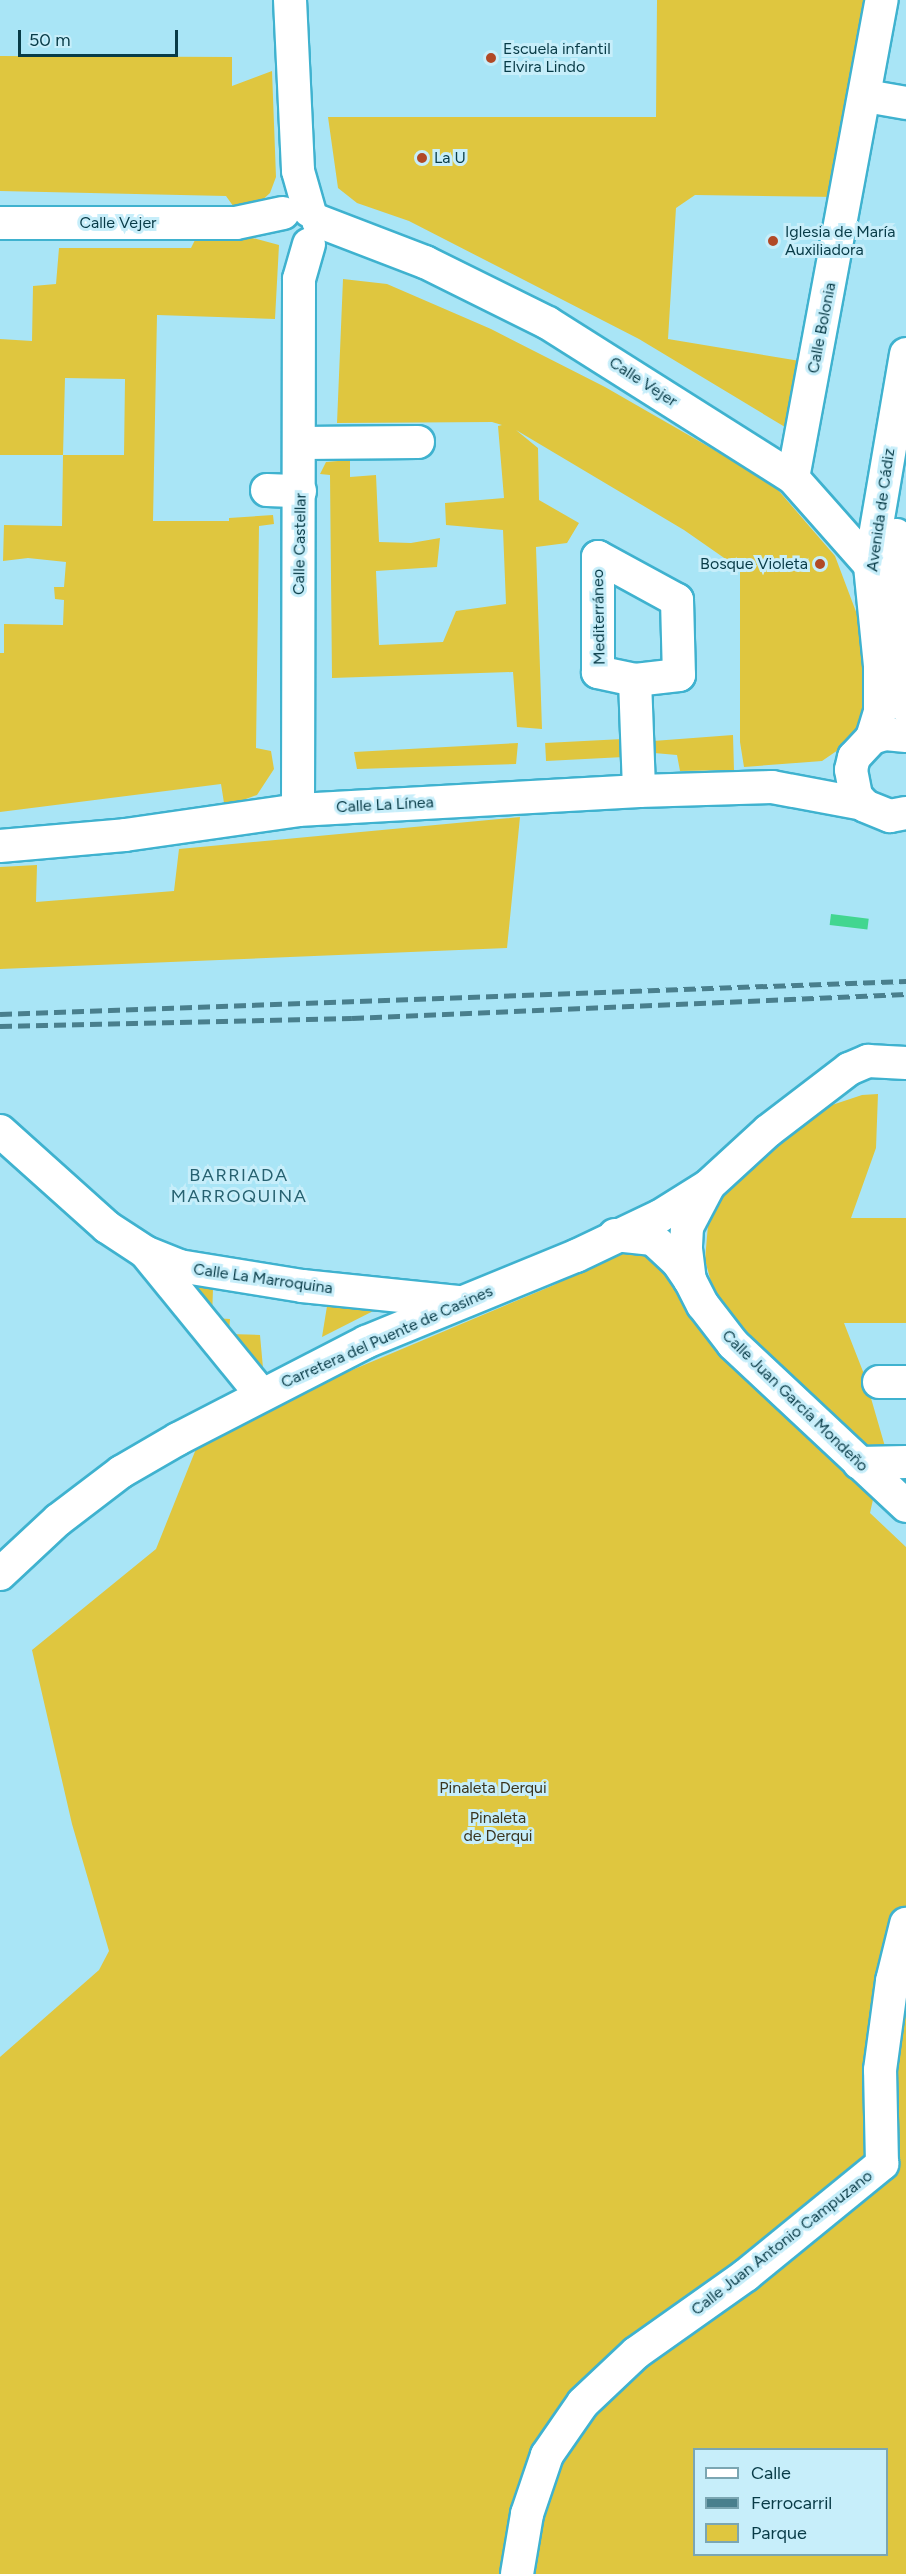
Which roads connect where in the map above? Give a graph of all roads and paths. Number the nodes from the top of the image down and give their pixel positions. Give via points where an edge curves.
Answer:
1 (290, 0) edge
2 (882, 0) edge
3 (866, 96) junction
4 (906, 103) edge
5 (0, 223) edge
6 (299, 227) junction
7 (906, 354) edge
8 (418, 442) dead end
9 (301, 443) junction
10 (906, 466) edge
11 (793, 478) junction
12 (267, 490) dead end
13 (300, 491) junction
14 (882, 559) junction
15 (635, 680) dead end
16 (906, 707) edge
17 (906, 736) edge
18 (863, 747) junction
19 (772, 787) junction
20 (639, 791) junction
21 (863, 804) junction
22 (298, 810) junction
23 (906, 813) edge
24 (0, 846) edge
25 (906, 1063) edge
26 (0, 1131) edge
27 (673, 1222) junction
28 (614, 1235) junction
29 (664, 1249) junction
30 (145, 1252) junction
31 (690, 1280) junction
32 (464, 1303) junction
33 (260, 1394) junction
34 (906, 1462) edge
35 (859, 1463) junction
36 (906, 1506) edge
37 (0, 1574) edge
38 (906, 1924) edge
39 (894, 2165) edge
40 (517, 2574) edge

1 - 6 street, Calle Castellar
2 - 3 street, Calle Bolonia
3 - 4 street
3 - 11 street, Calle Bolonia
5 - 6 street, Calle Vejer via 236,223
6 - 9 street, Calle Castellar
6 - 11 street, Calle Vejer via 359,237 425,262 548,322
7 - 14 street, Avenida de Cádiz
8 - 9 street
9 - 13 street, Calle Castellar
10 - 14 street, Avenida de Cádiz
11 - 14 street, Calle Vejer
12 - 13 street
13 - 22 street, Calle Castellar
14 - 16 street, Avenida de Cádiz via 897,607
14 - 18 street, Avenida de Cádiz via 880,712
15 - 20 street
17 - 18 street via 885,734
18 - 19 street, Calle La Línea via 828,773
18 - 21 street, Avenida de Cádiz via 851,782
19 - 20 street, Calle La Línea
19 - 21 street, Calle La Línea
20 - 22 street, Calle La Línea
21 - 23 street, Calle La Línea via 890,816
22 - 24 street, Calle La Línea via 125,835
25 - 27 street via 868,1061 849,1069 768,1131
26 - 30 street, Calle La Marroquina via 98,1221
27 - 28 street
27 - 29 street
27 - 31 street, Calle Juan García Mondeño
28 - 29 street via 653,1239
28 - 32 street, Carretera del Puente de Casines via 576,1256
29 - 31 street
30 - 32 street, Calle La Marroquina via 208,1272
30 - 33 street
31 - 35 street, Calle Juan García Mondeño via 703,1305 733,1344
32 - 33 street, Carretera del Puente de Casines via 366,1342
33 - 37 street, Carretera del Puente de Casines via 121,1472 58,1520
34 - 35 street
35 - 36 street, Calle Juan García Mondeño
38 - 39 street, Calle Juan Antonio Campuzano via 892,1982 880,2070
39 - 40 street, Calle Juan Antonio Campuzano via 636,2353 584,2403 547,2455 527,2514

